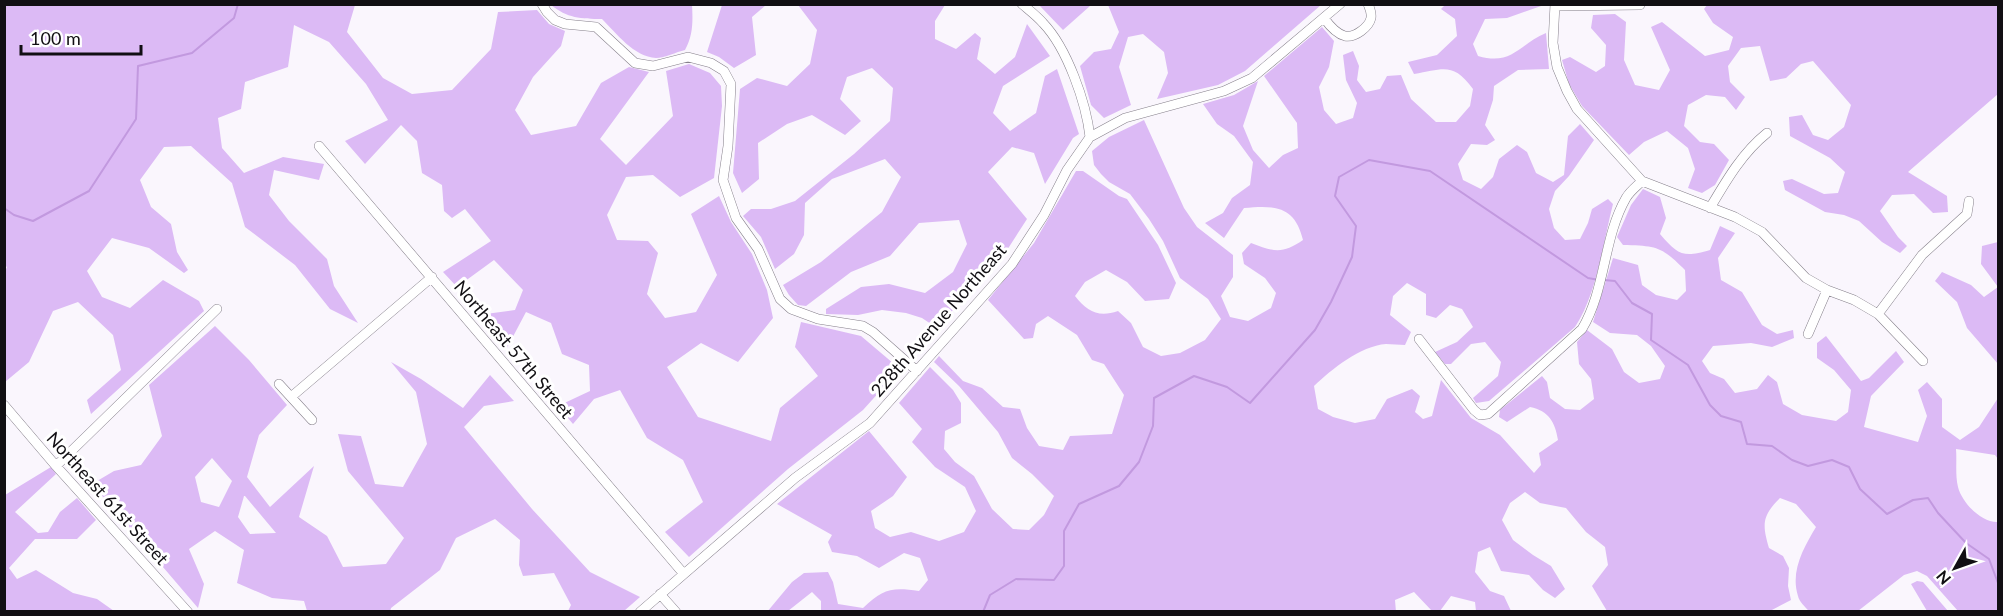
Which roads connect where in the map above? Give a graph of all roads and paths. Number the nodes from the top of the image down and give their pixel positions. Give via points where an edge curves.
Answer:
1 (542, 4) edge
2 (1022, 4) edge
3 (1340, 4) edge
4 (1368, 4) edge
5 (1555, 5) edge
6 (1640, 5) edge
7 (1324, 18) junction
8 (1767, 133) dead end
9 (1090, 137) junction
10 (319, 146) dead end
11 (1642, 181) junction
12 (1969, 201) dead end
13 (1710, 208) junction
14 (432, 277) junction
15 (1827, 290) junction
16 (217, 309) dead end
17 (1878, 314) junction
18 (1808, 333) dead end
19 (1419, 339) dead end
20 (1923, 361) dead end
21 (916, 371) junction
22 (279, 384) dead end
23 (291, 397) junction
24 (4, 405) edge
25 (312, 420) dead end
26 (56, 466) junction
27 (683, 573) junction
28 (660, 594) junction
29 (188, 612) edge
30 (640, 612) edge
31 (676, 612) edge

1 - 21 street via 555,20 596,27 635,63 653,66 687,57 724,71 731,84 723,180 736,218 758,249 780,299 791,309 818,319 863,326
2 - 9 street via 1044,24 1068,61 1088,116
3 - 7 street, 228th Avenue Northeast
4 - 7 street via 1371,19 1353,36 1340,34
5 - 6 street
5 - 11 street via 1553,43 1567,91 1583,117
7 - 9 street, 228th Avenue Northeast via 1252,78 1224,92 1125,118
8 - 13 street via 1752,146
9 - 21 street, 228th Avenue Northeast via 1012,264
10 - 14 street, Northeast 57th Street
11 - 13 street
11 - 19 street via 1627,196 1614,225 1592,312 1582,329 1488,414 1480,415 1474,410
12 - 17 street via 1967,214 1922,255
13 - 15 street via 1762,232 1806,278
14 - 23 street
14 - 27 street, Northeast 57th Street
15 - 17 street
15 - 18 street
16 - 26 street
17 - 20 street
21 - 27 street, 228th Avenue Northeast via 870,423 795,478
22 - 23 street
23 - 25 street
24 - 26 street, Northeast 61st Street
26 - 29 street, Northeast 61st Street
27 - 28 street, 228th Avenue Northeast
28 - 30 street, 228th Avenue Northeast
28 - 31 street

